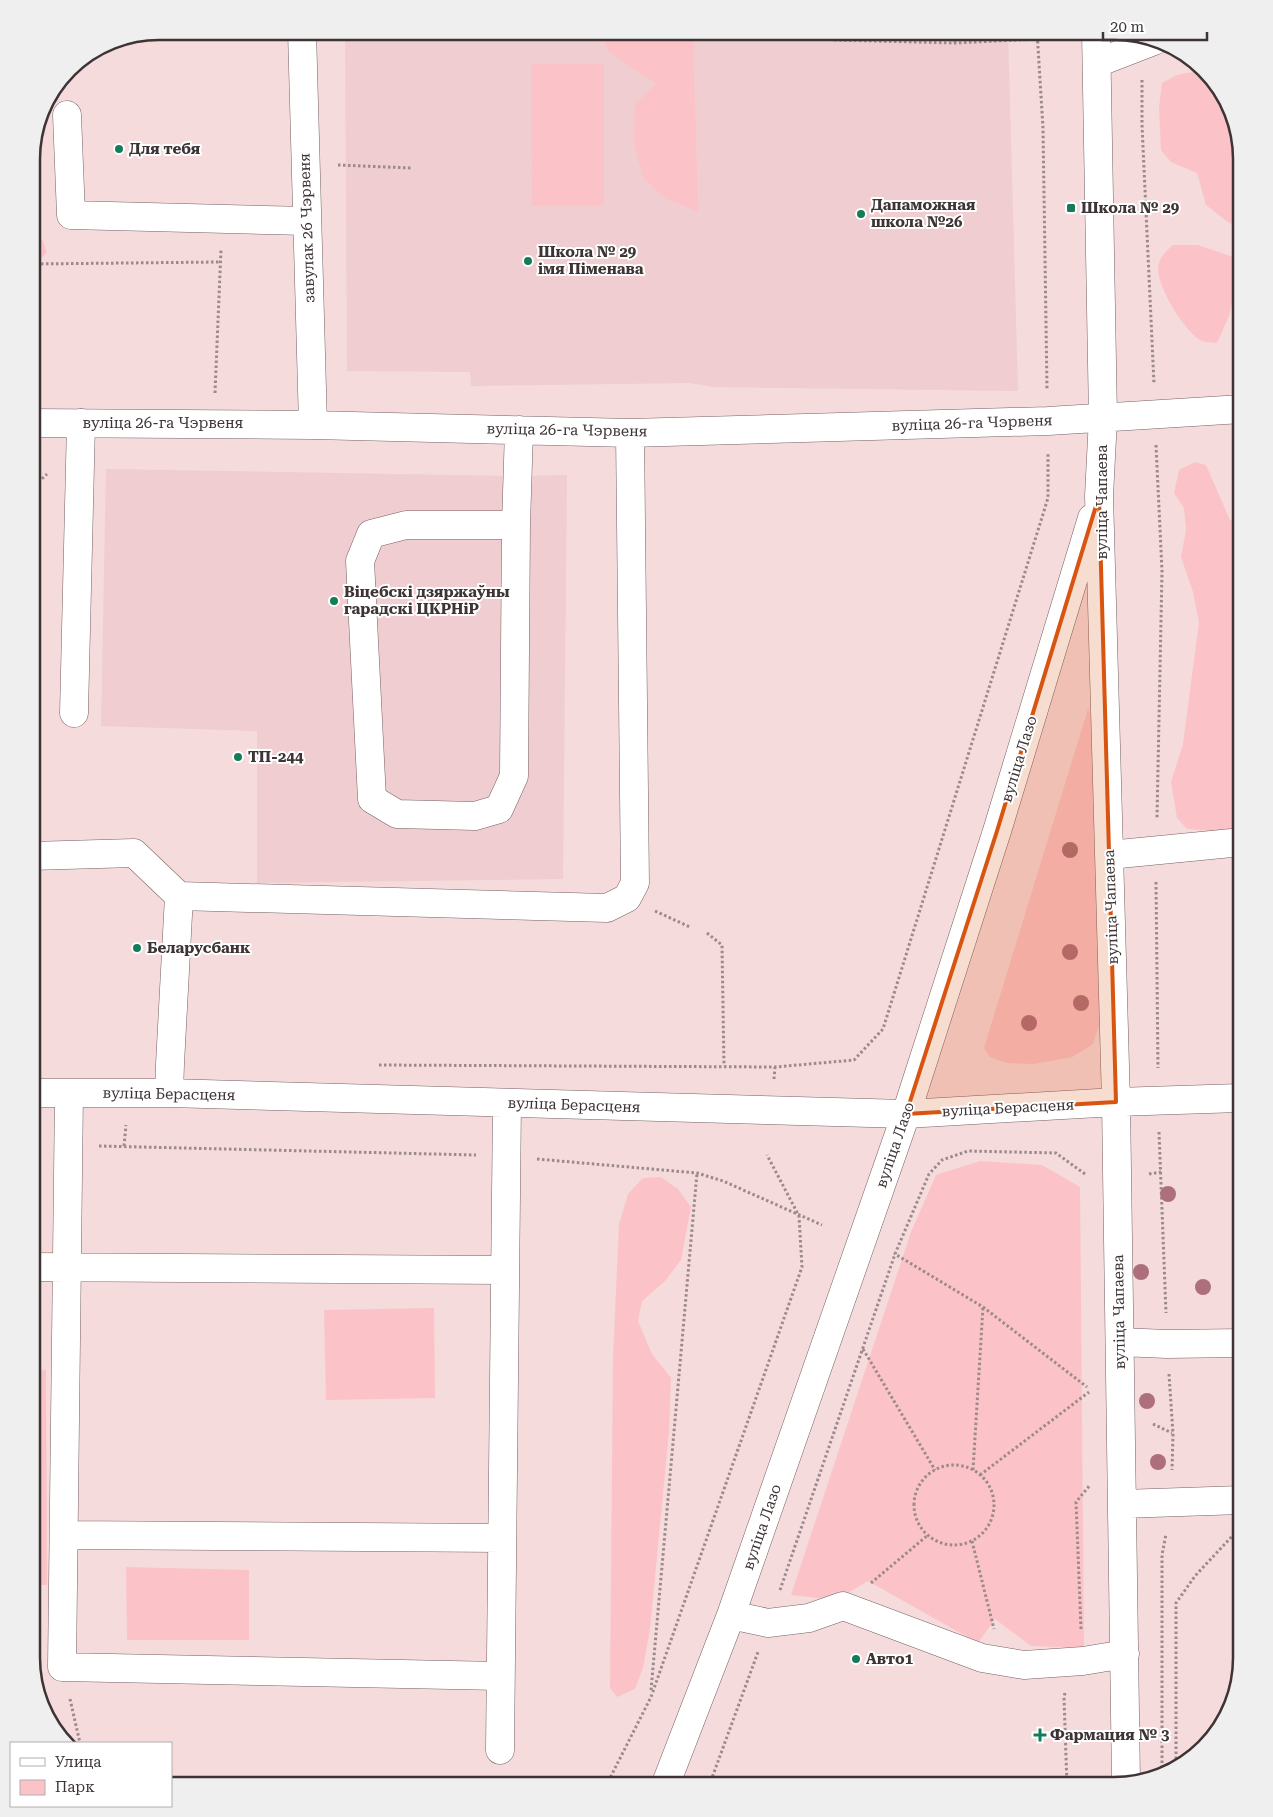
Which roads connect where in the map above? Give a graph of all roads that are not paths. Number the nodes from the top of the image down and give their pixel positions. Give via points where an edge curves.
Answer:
1 (302, 40) edge
2 (1096, 40) edge
3 (1147, 45) edge
4 (1097, 64) junction
5 (68, 115) dead end
6 (307, 222) junction
7 (1233, 410) edge
8 (1103, 418) junction
9 (40, 423) edge
10 (81, 423) junction
11 (313, 425) junction
12 (519, 430) junction
13 (630, 432) junction
14 (1099, 496) junction
15 (516, 525) junction
16 (74, 713) dead end
17 (1233, 843) edge
18 (1109, 854) junction
19 (40, 856) edge
20 (180, 896) junction
21 (40, 1093) edge
22 (69, 1093) junction
23 (169, 1093) junction
24 (1233, 1098) edge
25 (1116, 1102) junction
26 (507, 1103) junction
27 (906, 1114) junction
28 (40, 1267) edge
29 (67, 1267) junction
30 (505, 1270) junction
31 (1120, 1342) junction
32 (1233, 1343) edge
33 (1233, 1500) edge
34 (1122, 1504) junction
35 (64, 1535) junction
36 (501, 1538) junction
37 (731, 1615) junction
38 (1125, 1654) junction
39 (500, 1676) junction
40 (500, 1750) dead end
41 (1126, 1776) edge
42 (668, 1777) edge

1 - 6 street, завулак 26 Чэрвеня
2 - 4 street, вуліца Чапаева
3 - 4 street
4 - 8 street, вуліца Чапаева
5 - 6 street via 70,215
6 - 11 street, завулак 26 Чэрвеня
7 - 8 street, вуліца 26-га Чэрвеня
8 - 13 street, вуліца 26-га Чэрвеня
8 - 14 street, вуліца Чапаева
9 - 10 street, вуліца 26-га Чэрвеня
10 - 11 street, вуліца 26-га Чэрвеня
10 - 16 street
11 - 12 street, вуліца 26-га Чэрвеня
12 - 13 street, вуліца 26-га Чэрвеня
12 - 15 street
13 - 20 street via 635,882 627,898 607,908
14 - 18 street, вуліца Чапаева
14 - 27 street, вуліца Лазо
15 - 15 street via 514,776 499,809 475,816 396,814 372,799 360,561 371,534 406,525
17 - 18 street
18 - 25 street, вуліца Чапаева
19 - 20 street via 134,854
20 - 23 street
21 - 22 street, вуліца Берасценя
22 - 23 street, вуліца Берасценя
22 - 29 street
23 - 26 street, вуліца Берасценя
24 - 25 street, вуліца Берасценя
25 - 27 street, вуліца Берасценя
25 - 31 street, вуліца Чапаева
26 - 27 street, вуліца Берасценя
26 - 30 street
27 - 37 street, вуліца Лазо
28 - 29 street
29 - 30 street
29 - 35 street
30 - 36 street
31 - 32 street
31 - 34 street, вуліца Чапаева
33 - 34 street
34 - 38 street, вуліца Чапаева
35 - 36 street
35 - 39 street via 62,1667
36 - 39 street
37 - 38 street via 768,1624 809,1618 844,1606 982,1658 1024,1665
37 - 42 street, вуліца Лазо
38 - 41 street, вуліца Чапаева
39 - 40 street

